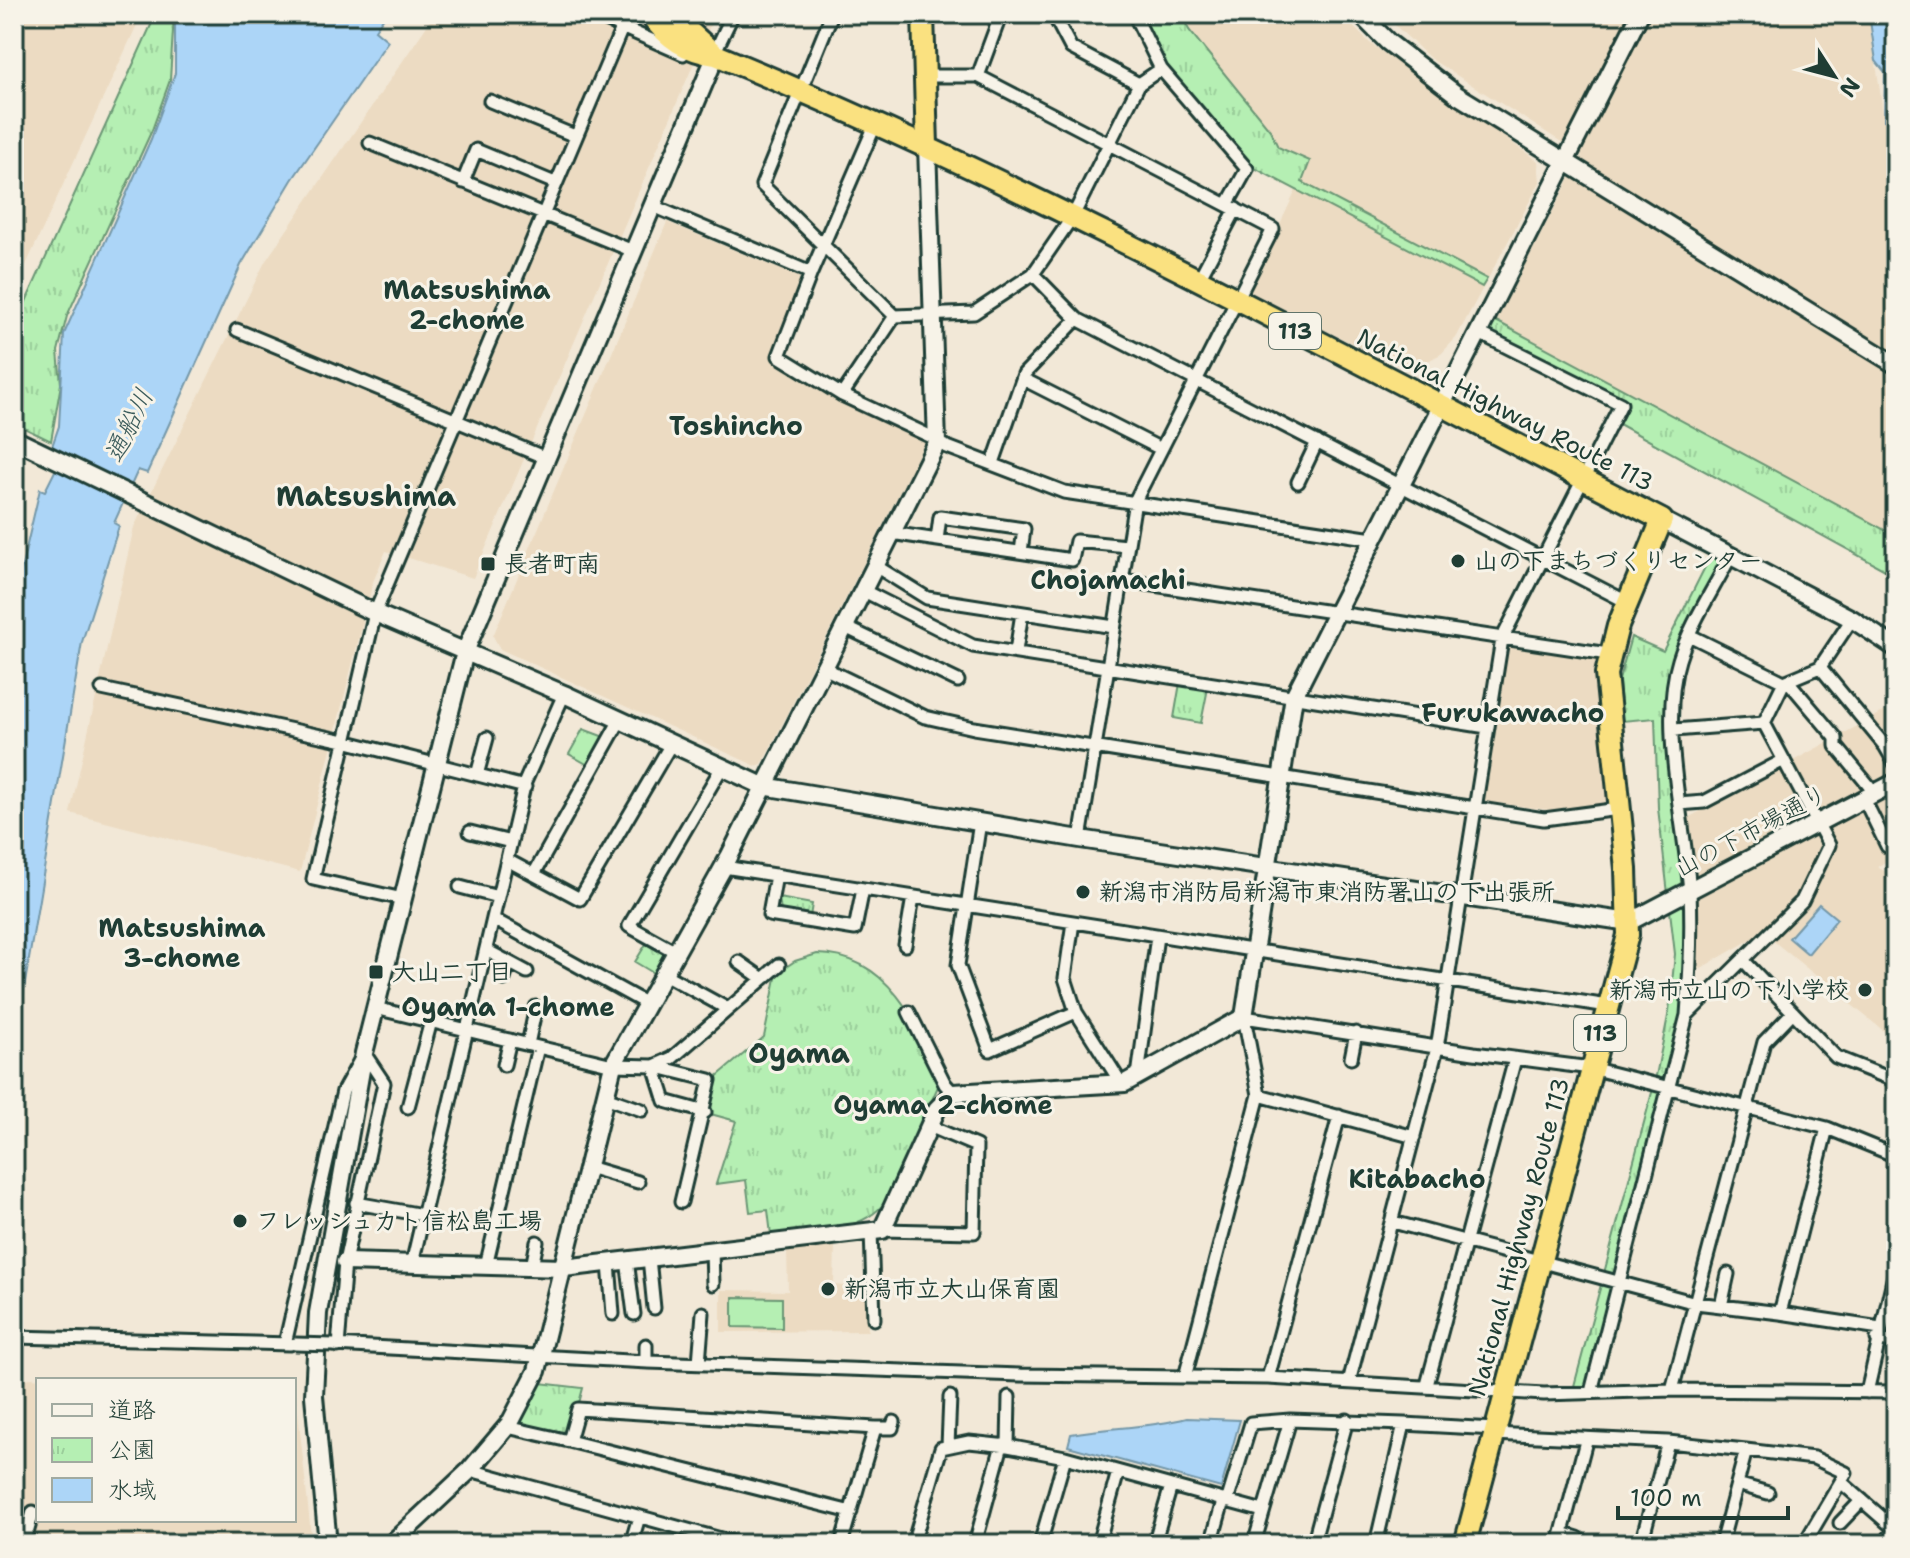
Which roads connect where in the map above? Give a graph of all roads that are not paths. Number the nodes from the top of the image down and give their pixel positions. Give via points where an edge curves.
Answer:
1 (592, 14) edge
2 (650, 14) edge
3 (670, 14) edge
4 (733, 14) edge
5 (832, 14) edge
6 (923, 14) edge
7 (1001, 14) edge
8 (1053, 14) edge
9 (1134, 14) edge
10 (1360, 14) edge
11 (1640, 14) edge
12 (619, 22) edge
13 (716, 55) junction
14 (1161, 69) junction
15 (925, 76) junction
16 (978, 76) junction
17 (1139, 84) junction
18 (801, 91) junction
19 (490, 101) dead end
20 (876, 123) junction
21 (575, 136) junction
22 (370, 143) dead end
23 (927, 146) junction
24 (1109, 146) junction
25 (1563, 162) junction
26 (463, 182) junction
27 (555, 183) junction
28 (653, 206) junction
29 (1232, 207) junction
30 (542, 215) junction
31 (1073, 216) junction
32 (824, 246) junction
33 (633, 251) junction
34 (811, 273) junction
35 (1033, 274) junction
36 (1198, 281) junction
37 (1236, 301) junction
38 (933, 314) junction
39 (895, 316) junction
40 (1077, 319) junction
41 (237, 330) dead end
42 (1477, 332) junction
43 (1896, 365) edge
44 (1023, 379) junction
45 (1196, 380) junction
46 (842, 395) junction
47 (1441, 406) junction
48 (454, 421) junction
49 (14, 439) edge
50 (936, 441) junction
51 (1317, 442) junction
52 (1161, 449) junction
53 (546, 458) junction
54 (993, 463) junction
55 (1582, 479) junction
56 (1298, 482) dead end
57 (1401, 487) junction
58 (1135, 501) junction
59 (1662, 520) junction
60 (891, 533) junction
61 (1373, 539) junction
62 (937, 540) junction
63 (1127, 546) junction
64 (1021, 552) junction
65 (1731, 555) junction
66 (1542, 559) junction
67 (874, 565) junction
68 (1121, 580) junction
69 (862, 590) junction
70 (1627, 602) junction
71 (375, 613) junction
72 (1022, 613) junction
73 (1335, 615) junction
74 (1852, 619) junction
75 (843, 626) junction
76 (1114, 627) junction
77 (1689, 635) junction
78 (1502, 639) junction
79 (1896, 648) edge
80 (1016, 651) junction
81 (465, 652) junction
82 (1608, 654) junction
83 (1108, 666) junction
84 (822, 667) junction
85 (1820, 667) junction
86 (958, 681) dead end
87 (1786, 681) junction
88 (102, 689) dead end
89 (564, 694) junction
90 (1294, 696) junction
91 (620, 720) junction
92 (1764, 723) junction
93 (1487, 727) junction
94 (1674, 730) junction
95 (487, 738) dead end
96 (344, 741) junction
97 (671, 744) junction
98 (1095, 746) junction
99 (1784, 760) junction
100 (438, 765) junction
101 (1896, 765) edge
102 (722, 767) junction
103 (477, 775) junction
104 (1281, 776) junction
105 (1896, 782) edge
106 (763, 786) junction
107 (525, 787) junction
108 (1869, 796) junction
109 (1679, 804) junction
110 (1475, 807) junction
111 (1619, 809) junction
112 (980, 822) junction
113 (1818, 823) junction
114 (470, 832) dead end
115 (1080, 839) junction
116 (511, 842) junction
117 (1896, 851) edge
118 (507, 860) junction
119 (1267, 866) junction
120 (724, 867) junction
121 (534, 874) junction
122 (776, 875) junction
123 (460, 887) dead end
124 (863, 889) junction
125 (1690, 891) junction
126 (498, 897) junction
127 (913, 897) junction
128 (1461, 897) junction
129 (403, 899) junction
130 (965, 905) junction
131 (493, 919) junction
132 (1073, 922) junction
133 (1629, 922) junction
134 (1157, 936) junction
135 (905, 945) dead end
136 (486, 950) junction
137 (1254, 950) junction
138 (676, 952) junction
139 (1743, 960) junction
140 (739, 962) dead end
141 (509, 963) junction
142 (779, 965) dead end
143 (527, 972) dead end
144 (664, 974) junction
145 (504, 979) dead end
146 (763, 979) junction
147 (1449, 979) junction
148 (647, 1004) junction
149 (1608, 1006) junction
150 (536, 1007) dead end
151 (375, 1008) junction
152 (728, 1009) junction
153 (909, 1012) dead end
154 (1076, 1012) junction
155 (1793, 1012) junction
156 (1687, 1015) junction
157 (1244, 1017) junction
158 (431, 1021) junction
159 (466, 1030) junction
160 (1356, 1033) junction
161 (510, 1040) junction
162 (533, 1046) junction
163 (1437, 1048) junction
164 (364, 1053) junction
165 (1351, 1058) dead end
166 (1515, 1059) junction
167 (504, 1065) dead end
168 (613, 1065) junction
169 (654, 1066) junction
170 (1591, 1068) junction
171 (1138, 1076) junction
172 (1896, 1081) edge
173 (1121, 1083) junction
174 (1671, 1086) junction
175 (953, 1093) junction
176 (1259, 1095) junction
177 (605, 1097) junction
178 (1746, 1105) junction
179 (408, 1107) dead end
180 (642, 1110) dead end
181 (705, 1112) junction
182 (1339, 1116) junction
183 (929, 1126) junction
184 (1827, 1128) junction
185 (1414, 1137) junction
186 (1896, 1156) edge
187 (588, 1167) junction
188 (638, 1182) dead end
189 (681, 1202) dead end
190 (356, 1203) junction
191 (423, 1215) junction
192 (1393, 1222) junction
193 (876, 1231) junction
194 (537, 1242) dead end
195 (1465, 1242) junction
196 (712, 1250) junction
197 (649, 1258) junction
198 (627, 1260) junction
199 (1539, 1261) junction
200 (345, 1262) junction
201 (609, 1263) junction
202 (412, 1264) junction
203 (486, 1266) junction
204 (532, 1267) junction
205 (1896, 1267) edge
206 (564, 1268) junction
207 (1728, 1274) dead end
208 (1619, 1283) junction
209 (713, 1284) dead end
210 (1696, 1303) junction
211 (1721, 1306) junction
212 (654, 1308) dead end
213 (703, 1313) dead end
214 (1780, 1313) junction
215 (613, 1314) dead end
216 (634, 1314) dead end
217 (874, 1319) dead end
218 (1878, 1333) junction
219 (14, 1337) edge
220 (1896, 1343) edge
221 (290, 1344) junction
222 (646, 1345) dead end
223 (336, 1346) junction
224 (543, 1354) junction
225 (646, 1362) junction
226 (699, 1363) junction
227 (1185, 1377) junction
228 (1268, 1378) junction
229 (1349, 1382) junction
230 (1427, 1385) junction
231 (1506, 1390) junction
232 (1672, 1390) junction
233 (1591, 1392) junction
234 (1867, 1392) junction
235 (1896, 1392) edge
236 (950, 1397) dead end
237 (1009, 1397) dead end
238 (1290, 1420) junction
239 (1347, 1420) junction
240 (894, 1422) dead end
241 (1404, 1424) junction
242 (507, 1427) junction
243 (875, 1428) junction
244 (1495, 1431) junction
245 (569, 1441) junction
246 (1586, 1441) junction
247 (1668, 1442) junction
248 (948, 1446) junction
249 (1005, 1446) junction
250 (1746, 1450) junction
251 (1065, 1457) junction
252 (470, 1470) junction
253 (1118, 1472) junction
254 (1841, 1482) junction
255 (1737, 1484) junction
256 (1171, 1486) junction
257 (1768, 1493) dead end
258 (1862, 1500) junction
259 (1225, 1501) junction
260 (1263, 1511) junction
261 (33, 1512) dead end
262 (851, 1512) junction
263 (639, 1517) junction
264 (1840, 1523) dead end
265 (1896, 1529) edge
266 (1578, 1538) dead end
267 (1561, 1539) edge
268 (394, 1543) edge
269 (24, 1544) edge
270 (328, 1544) edge
271 (631, 1544) edge
272 (739, 1544) edge
273 (841, 1544) edge
274 (913, 1544) edge
275 (975, 1544) edge
276 (1040, 1544) edge
277 (1098, 1544) edge
278 (1154, 1544) edge
279 (1211, 1544) edge
280 (1254, 1544) edge
281 (1313, 1544) edge
282 (1376, 1544) edge
283 (1465, 1544) edge
284 (1641, 1544) edge
285 (1721, 1544) edge
286 (1804, 1544) edge
287 (1884, 1544) edge

1 - 12 street
2 - 13 highway, 113 via 685,48
3 - 13 highway, 113
4 - 13 street
5 - 18 street
6 - 15 highway
7 - 16 street
8 - 17 street via 1071,48
9 - 14 street
10 - 25 street via 1457,95
11 - 25 street
12 - 13 street via 705,64
12 - 21 street
13 - 18 highway, 113
13 - 28 street
14 - 17 street
14 - 29 street via 1247,169
15 - 16 street
15 - 23 highway
16 - 24 street
17 - 24 street
18 - 20 highway, 113
18 - 32 street via 762,185
19 - 21 street
20 - 23 highway, 113
20 - 32 street
21 - 27 street
22 - 26 street
23 - 31 highway, National Highway Route 113 / 113
23 - 38 street
24 - 29 street
24 - 31 street
25 - 42 street
25 - 43 street
26 - 27 street via 476,150
26 - 30 street
27 - 30 street
28 - 33 street
28 - 34 street
29 - 36 street
29 - 37 street via 1273,229
30 - 33 street
30 - 48 street
31 - 35 street
31 - 36 highway, National Highway Route 113 / 113
32 - 34 street
32 - 39 street
33 - 53 street
34 - 46 street via 779,356
35 - 38 street via 974,313
35 - 40 street
36 - 37 highway, National Highway Route 113 / 113
37 - 45 street
37 - 47 highway, National Highway Route 113 / 113
38 - 39 street
38 - 50 street
39 - 46 street
40 - 44 street
40 - 45 street
41 - 48 street
42 - 47 street
42 - 55 street via 1621,404
44 - 52 street
44 - 54 street
45 - 51 street
45 - 52 street
46 - 50 street
47 - 55 highway, National Highway Route 113 / 113
47 - 57 street
48 - 53 street
48 - 71 street
49 - 71 street
50 - 54 street
50 - 60 street
51 - 56 street
51 - 57 street
52 - 58 street
53 - 81 street
54 - 58 street via 1064,492
55 - 59 highway, National Highway Route 113 / 113
55 - 66 street
57 - 61 street
57 - 66 street
58 - 61 street
58 - 63 street
59 - 65 street
59 - 70 highway, National Highway Route 113 / 113
60 - 62 street
60 - 67 street
61 - 73 street
62 - 64 street
62 - 64 street via 940,517 1024,529
63 - 64 street via 1076,541 1072,560
63 - 68 street
65 - 74 street
65 - 77 street
66 - 70 street
66 - 78 street
67 - 69 street
67 - 72 street via 927,598
68 - 73 street
68 - 76 street
69 - 75 street
69 - 80 street via 973,646
70 - 82 highway, National Highway Route 113 / 113
71 - 81 street
71 - 96 street
72 - 76 street
72 - 80 street
73 - 78 street
73 - 90 street
74 - 79 street
74 - 85 street
75 - 84 street
75 - 86 street
76 - 83 street
77 - 87 street
77 - 94 street via 1673,686
78 - 82 street
78 - 93 street
80 - 83 street
81 - 89 street
81 - 100 street
82 - 111 highway, National Highway Route 113 / 113
83 - 90 street
83 - 98 street
84 - 98 street via 925,717
84 - 106 street
85 - 87 street
85 - 101 street
87 - 92 street
87 - 108 street via 1836,738
88 - 96 street
89 - 91 street
89 - 107 street
90 - 93 street
90 - 104 street
91 - 97 street
91 - 121 street
92 - 94 street
92 - 99 street
93 - 110 street
94 - 109 street
95 - 103 street
96 - 100 street
96 - 129 street via 313,879
97 - 102 street
97 - 121 street via 580,899
98 - 104 street
98 - 115 street
99 - 109 street via 1704,802
99 - 113 street
100 - 103 street
100 - 129 street
102 - 106 street
102 - 138 street via 629,926
103 - 107 street
104 - 110 street
104 - 119 street
105 - 108 street, 山の下市場通り
106 - 112 street
106 - 120 street
107 - 116 street
108 - 113 street, 山の下市場通り
108 - 117 street via 1887,846
109 - 125 street
110 - 111 street via 1544,819
110 - 128 street
111 - 133 highway, National Highway Route 113 / 113
112 - 115 street
112 - 130 street
113 - 125 street, 山の下市場通り
113 - 139 street via 1829,845 1802,901
114 - 116 street
115 - 119 street
116 - 118 street
118 - 121 street
118 - 126 street
119 - 128 street
119 - 137 street
120 - 122 street
120 - 138 street
122 - 124 street
122 - 124 street via 769,915 855,929
123 - 126 street
124 - 127 street
125 - 133 street, 山の下市場通り
125 - 156 street
126 - 131 street
127 - 130 street
127 - 135 street
128 - 133 street
128 - 147 street
129 - 151 street
130 - 132 street
130 - 154 street via 958,965 990,1050
131 - 136 street
131 - 148 street
132 - 134 street
132 - 154 street via 1065,978
133 - 149 highway, National Highway Route 113 / 113
134 - 137 street
134 - 171 street
136 - 141 street
136 - 159 street
137 - 147 street
137 - 157 street
138 - 144 street
139 - 155 street
139 - 156 street
140 - 146 street
141 - 143 street
141 - 145 street
142 - 146 street
144 - 148 street
144 - 152 street
146 - 152 street
147 - 149 street
147 - 163 street
148 - 168 street
149 - 170 highway, National Highway Route 113 / 113
150 - 162 street
151 - 158 street
151 - 164 street
152 - 169 street via 672,1058
153 - 175 street
154 - 173 street
155 - 172 street via 1836,1057
155 - 178 street via 1764,1042
156 - 174 street
157 - 160 street
157 - 171 street
157 - 176 street
158 - 159 street
158 - 179 street
159 - 161 street
159 - 191 street
160 - 163 street
160 - 165 street
161 - 162 street
161 - 167 street
162 - 168 street
162 - 203 street
163 - 166 street
163 - 185 street
164 - 190 street via 384,1083
164 - 221 street via 343,1091
164 - 270 street via 318,1313 314,1396
166 - 170 street
166 - 195 street
168 - 169 street
168 - 177 street
169 - 181 street via 665,1101
169 - 181 street via 710,1080
170 - 174 street
170 - 199 highway, National Highway Route 113 / 113
171 - 173 street
173 - 175 street
174 - 178 street
174 - 208 street
175 - 183 street
176 - 182 street
176 - 227 street
177 - 180 street
177 - 187 street
178 - 184 street
178 - 210 street
181 - 189 street
182 - 185 street
182 - 228 street
183 - 193 street
183 - 193 street via 976,1146 974,1232
184 - 186 street
184 - 214 street
185 - 192 street
187 - 188 street
187 - 206 street
190 - 191 street
190 - 200 street
191 - 202 street
192 - 195 street
192 - 229 street
193 - 196 street
193 - 217 street
194 - 204 street
195 - 199 street
195 - 230 street
196 - 197 street
196 - 209 street
197 - 198 street
197 - 212 street
198 - 201 street
198 - 216 street
199 - 208 street
199 - 231 highway, National Highway Route 113 / 113
200 - 202 street
200 - 223 street
201 - 206 street
201 - 215 street
202 - 203 street
203 - 204 street
204 - 206 street
205 - 218 street
206 - 224 street
207 - 211 street
208 - 210 street
208 - 233 street
210 - 211 street
210 - 232 street
211 - 214 street
213 - 226 street
214 - 218 street
218 - 220 street
218 - 234 street
219 - 221 street
221 - 223 street, bridge
222 - 225 street
223 - 224 street
224 - 225 street
224 - 242 street
225 - 226 street
226 - 227 street
227 - 228 street
228 - 229 street
229 - 230 street
230 - 231 street
231 - 233 street
231 - 244 highway, National Highway Route 113 / 113
232 - 233 street
232 - 234 street
234 - 235 street
236 - 248 street
237 - 249 street
238 - 239 street
238 - 259 street via 1251,1423
238 - 260 street
239 - 241 street via 1372,1426
239 - 281 street
240 - 243 street via 892,1428
241 - 244 street
241 - 282 street
242 - 245 street
242 - 252 street
243 - 245 street via 578,1409
243 - 262 street
244 - 246 street
244 - 283 highway, National Highway Route 113 / 113
245 - 262 street
246 - 247 street
246 - 267 street
247 - 250 street
247 - 284 street
248 - 249 street
248 - 274 street via 941,1448
249 - 251 street
249 - 275 street
250 - 254 street via 1814,1458 1846,1473
250 - 255 street
251 - 253 street
251 - 276 street
252 - 263 street
252 - 268 street
253 - 256 street
253 - 277 street
254 - 258 street
254 - 286 street
255 - 257 street
255 - 285 street
256 - 259 street
256 - 278 street
258 - 264 street
258 - 265 street
259 - 260 street
259 - 279 street
260 - 280 street
261 - 269 street
262 - 273 street
263 - 271 street
263 - 272 street
265 - 287 street
266 - 267 street

